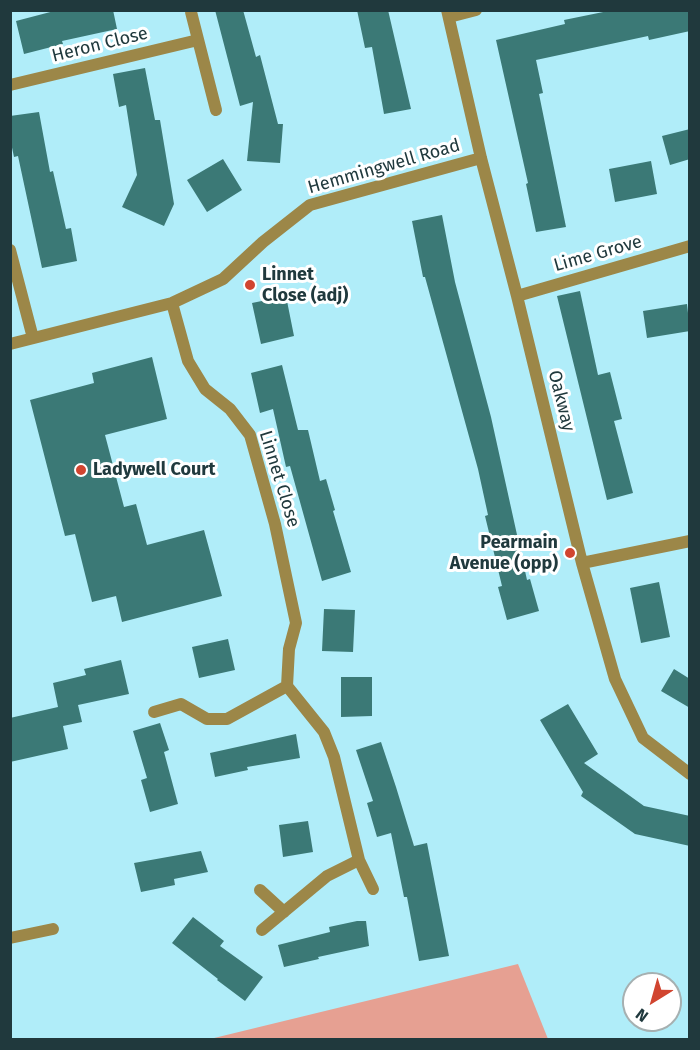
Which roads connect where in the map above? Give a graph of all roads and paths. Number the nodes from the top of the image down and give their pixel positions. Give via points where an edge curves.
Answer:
1 (476, 10) edge
2 (190, 12) dead end
3 (448, 14) edge
4 (198, 40) junction
5 (10, 85) edge
6 (216, 110) dead end
7 (481, 158) junction
8 (690, 246) edge
9 (10, 250) edge
10 (517, 296) junction
11 (172, 303) junction
12 (33, 338) junction
13 (10, 344) edge
14 (690, 541) edge
15 (582, 562) junction
16 (287, 686) junction
17 (154, 712) dead end
18 (690, 774) edge
19 (359, 860) junction
20 (260, 890) dead end
21 (373, 890) dead end
22 (284, 912) junction
23 (52, 929) dead end
24 (262, 930) dead end
25 (10, 938) edge

1 - 3 street
2 - 4 street
3 - 7 street, Oakway
4 - 5 street, Heron Close
4 - 6 street
7 - 10 street, Oakway
7 - 11 street, Hemmingwell Road via 310,205 223,279
8 - 10 street, Lime Grove
9 - 12 street
10 - 15 street, Oakway
11 - 12 street, Hemmingwell Road
11 - 16 street, Linnet Close via 188,361 205,389 230,409 250,435 275,524 296,623 289,649
12 - 13 street, Hemmingwell Road
14 - 15 street
15 - 18 street, Oakway via 615,679 643,738
16 - 17 street via 227,719 207,719 181,704
16 - 19 street via 324,732 334,757
19 - 21 street
19 - 22 street via 327,876
20 - 22 street
22 - 24 street
23 - 25 street

